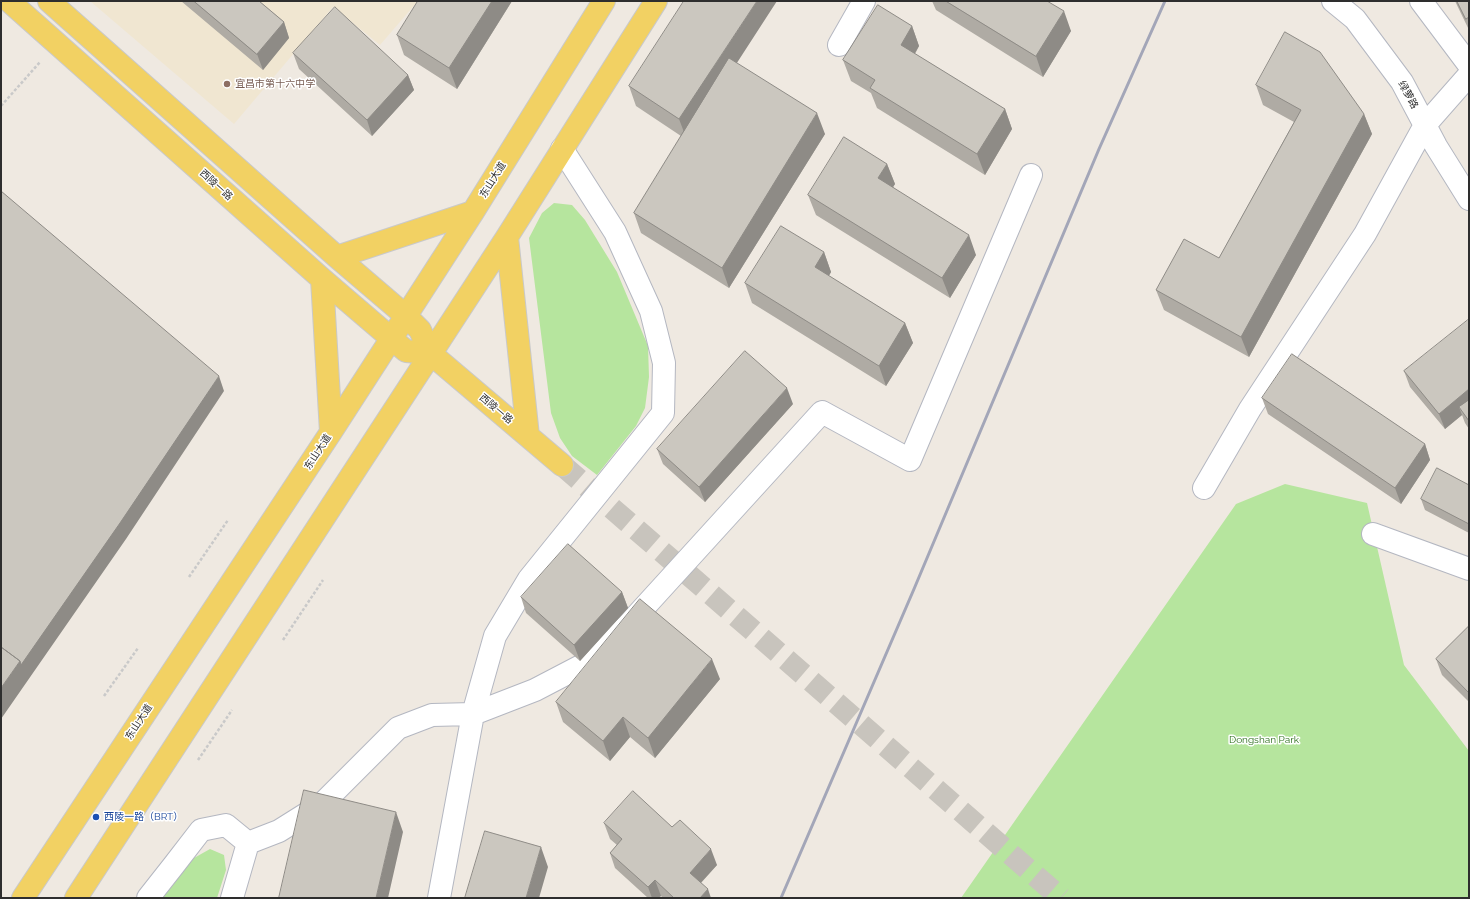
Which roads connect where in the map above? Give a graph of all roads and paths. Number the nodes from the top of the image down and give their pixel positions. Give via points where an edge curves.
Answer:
1 (9, 1) edge
2 (49, 1) edge
3 (604, 1) edge
4 (656, 1) edge
5 (864, 1) edge
6 (1333, 1) edge
7 (1422, 1) edge
8 (57, 43) junction
9 (839, 45) dead end
10 (1469, 64) edge
11 (1469, 75) edge
12 (1, 106) edge
13 (1425, 125) junction
14 (562, 149) junction
15 (1031, 174) dead end
16 (1469, 199) edge
17 (473, 212) junction
18 (507, 236) junction
19 (337, 257) junction
20 (322, 279) junction
21 (406, 316) junction
22 (391, 338) junction
23 (430, 353) junction
24 (331, 432) junction
25 (528, 436) junction
26 (562, 465) tunnel mouth
27 (1204, 488) dead end
28 (228, 520) dead end
29 (1373, 534) dead end
30 (1469, 569) edge
31 (189, 577) dead end
32 (323, 580) dead end
33 (283, 640) dead end
34 (138, 648) dead end
35 (104, 696) dead end
36 (232, 710) dead end
37 (473, 714) junction
38 (198, 760) dead end
39 (248, 843) junction
40 (23, 898) edge
41 (76, 898) edge
42 (148, 898) edge
43 (232, 898) edge
44 (439, 898) edge

1 - 8 main road, 西陵一路
2 - 19 main road, 西陵一路
3 - 17 main road, 东山大道
4 - 14 main road
5 - 9 street
6 - 13 street, 绿萝路 via 1355,19 1402,82
7 - 10 street
8 - 12 path
8 - 20 main road, 西陵一路
11 - 13 street
13 - 16 street, 绿萝路
13 - 27 street via 1365,234 1250,409
14 - 18 main road
14 - 37 street via 615,232 651,311 664,363 663,413 529,579 495,636
15 - 37 street via 910,460 822,412 628,625 587,661 535,690
17 - 19 main road
17 - 21 main road, 东山大道
18 - 23 main road
18 - 25 main road
19 - 21 main road, 西陵一路
20 - 22 main road, 西陵一路
20 - 24 main road
21 - 22 main road, 东山大道
21 - 23 main road, 西陵一路 via 420,330
22 - 23 main road, 西陵一路 via 406,351
22 - 24 main road, 东山大道
23 - 25 main road, 西陵一路
23 - 41 main road
24 - 40 main road, 东山大道
25 - 26 main road, 西陵一路
28 - 31 path
29 - 30 street
32 - 33 path
34 - 35 path
36 - 38 path
37 - 39 street via 432,715 398,728 322,804 279,831
37 - 44 street
39 - 42 street via 226,825 201,830
39 - 43 street

